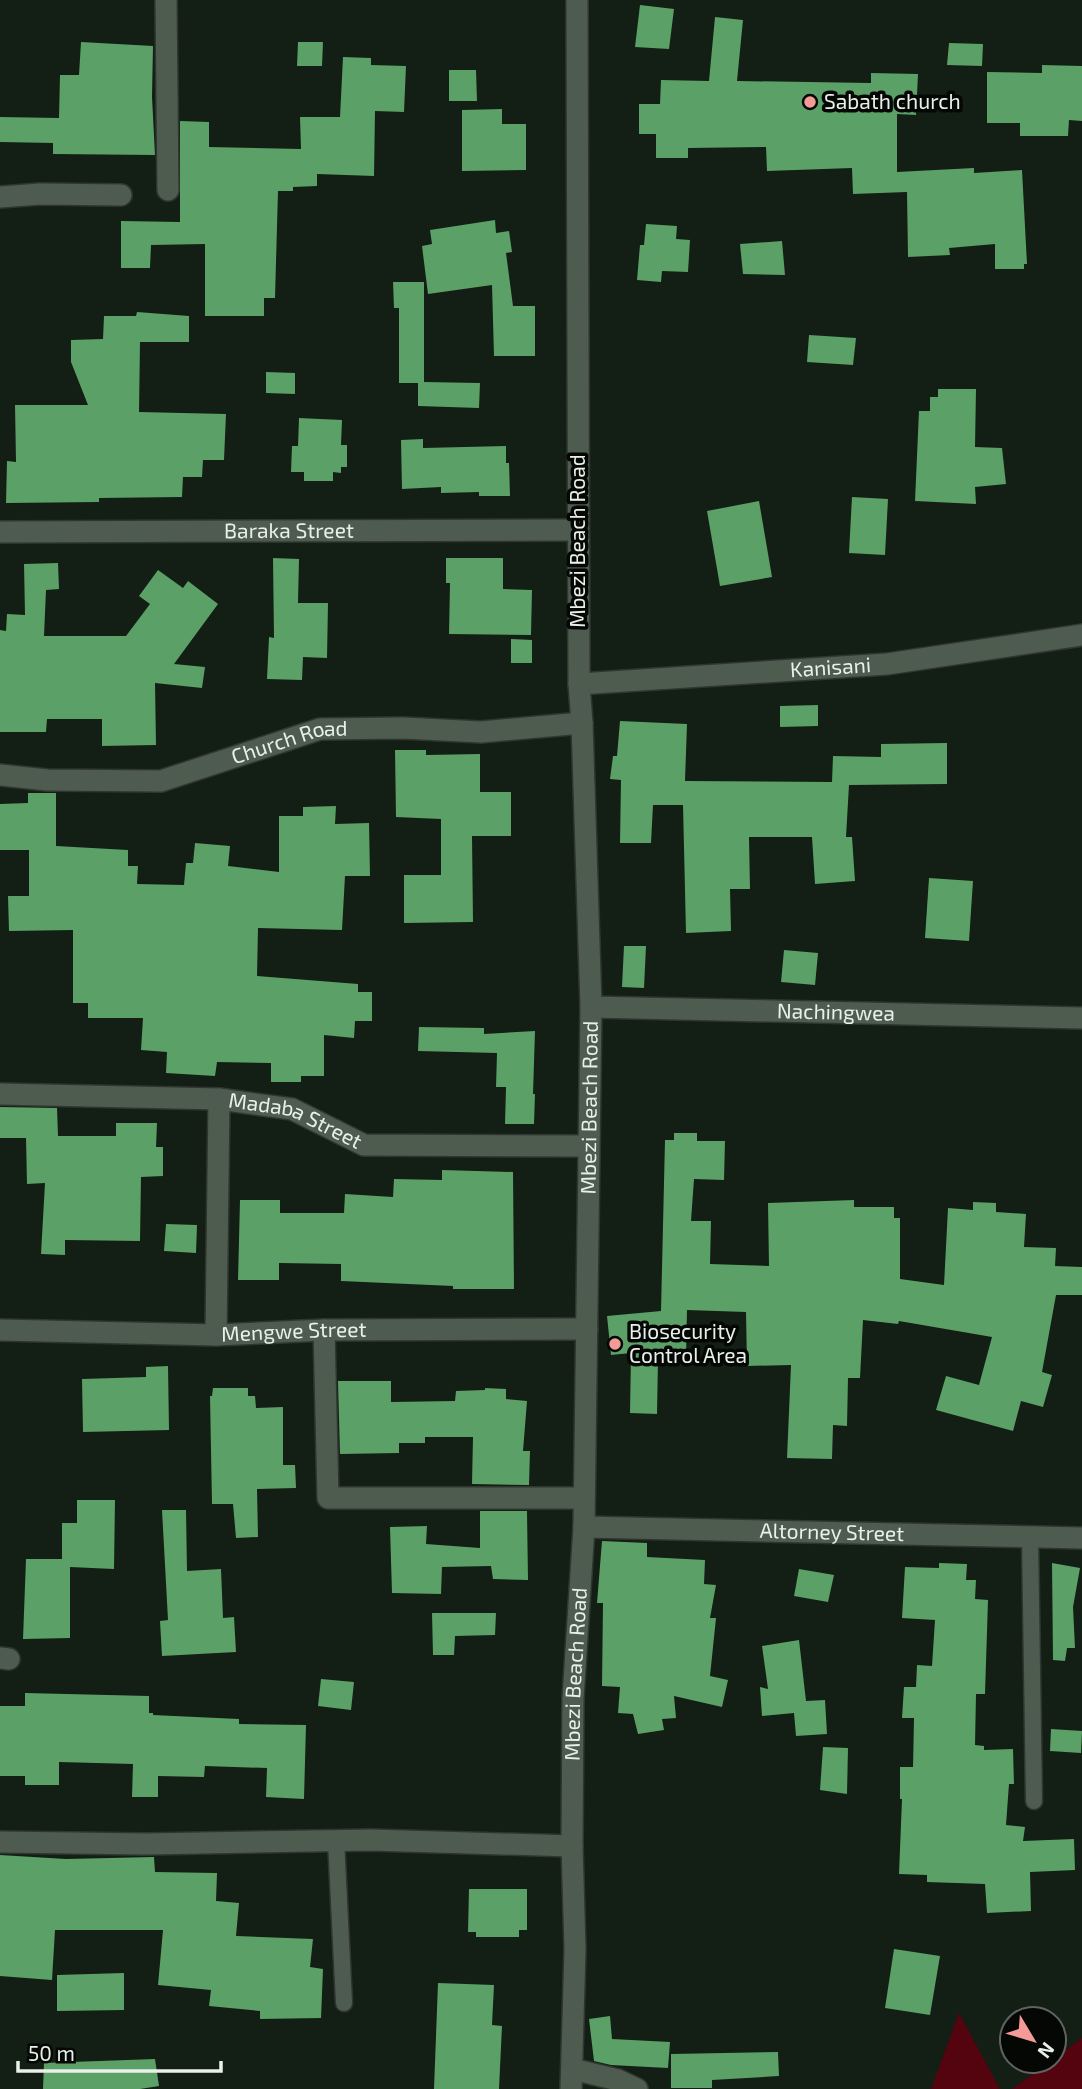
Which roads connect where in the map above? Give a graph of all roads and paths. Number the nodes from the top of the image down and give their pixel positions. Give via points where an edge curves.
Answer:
1 (166, 0) edge
2 (577, 0) edge
3 (168, 190) dead end
4 (121, 195) dead end
5 (0, 197) edge
6 (577, 530) junction
7 (0, 533) edge
8 (1082, 635) edge
9 (579, 684) junction
10 (582, 723) junction
11 (0, 775) edge
12 (591, 1007) junction
13 (1082, 1018) edge
14 (0, 1094) edge
15 (219, 1099) junction
16 (588, 1146) junction
17 (587, 1329) junction
18 (0, 1330) edge
19 (324, 1330) junction
20 (216, 1335) junction
21 (584, 1498) junction
22 (584, 1527) junction
23 (1030, 1537) junction
24 (1082, 1538) edge
25 (1034, 1801) dead end
26 (336, 1840) junction
27 (0, 1842) edge
28 (572, 1846) junction
29 (344, 2003) dead end
30 (571, 2079) edge
31 (637, 2089) edge

1 - 3 street
2 - 6 street, Mbezi Beach Road
4 - 5 street
6 - 7 street, Baraka Street
6 - 9 street, Mbezi Beach Road
8 - 9 street, Kanisani via 887,664
9 - 10 street, Mbezi Beach Road
10 - 11 street, Church Road via 481,732 320,729 161,780 47,780
10 - 12 street, Mbezi Beach Road
12 - 13 street, Nachingwea
12 - 16 street, Mbezi Beach Road
14 - 15 street, Madaba Street
15 - 16 street, Madaba Street via 292,1109 364,1145
15 - 20 street
16 - 17 street, Mbezi Beach Road
17 - 19 street, Mengwe Street
17 - 21 street, Mbezi Beach Road
18 - 20 street, Mengwe Street
19 - 20 street, Mengwe Street
19 - 21 street via 328,1498
21 - 22 street, Mbezi Beach Road
22 - 23 street, Altorney Street
22 - 28 street, Mbezi Beach Road via 573,1698
23 - 24 street, Altorney Street
23 - 25 lane
26 - 27 street
26 - 28 street
26 - 29 lane
28 - 30 street, Mbezi Beach Road
30 - 31 street via 618,2080

